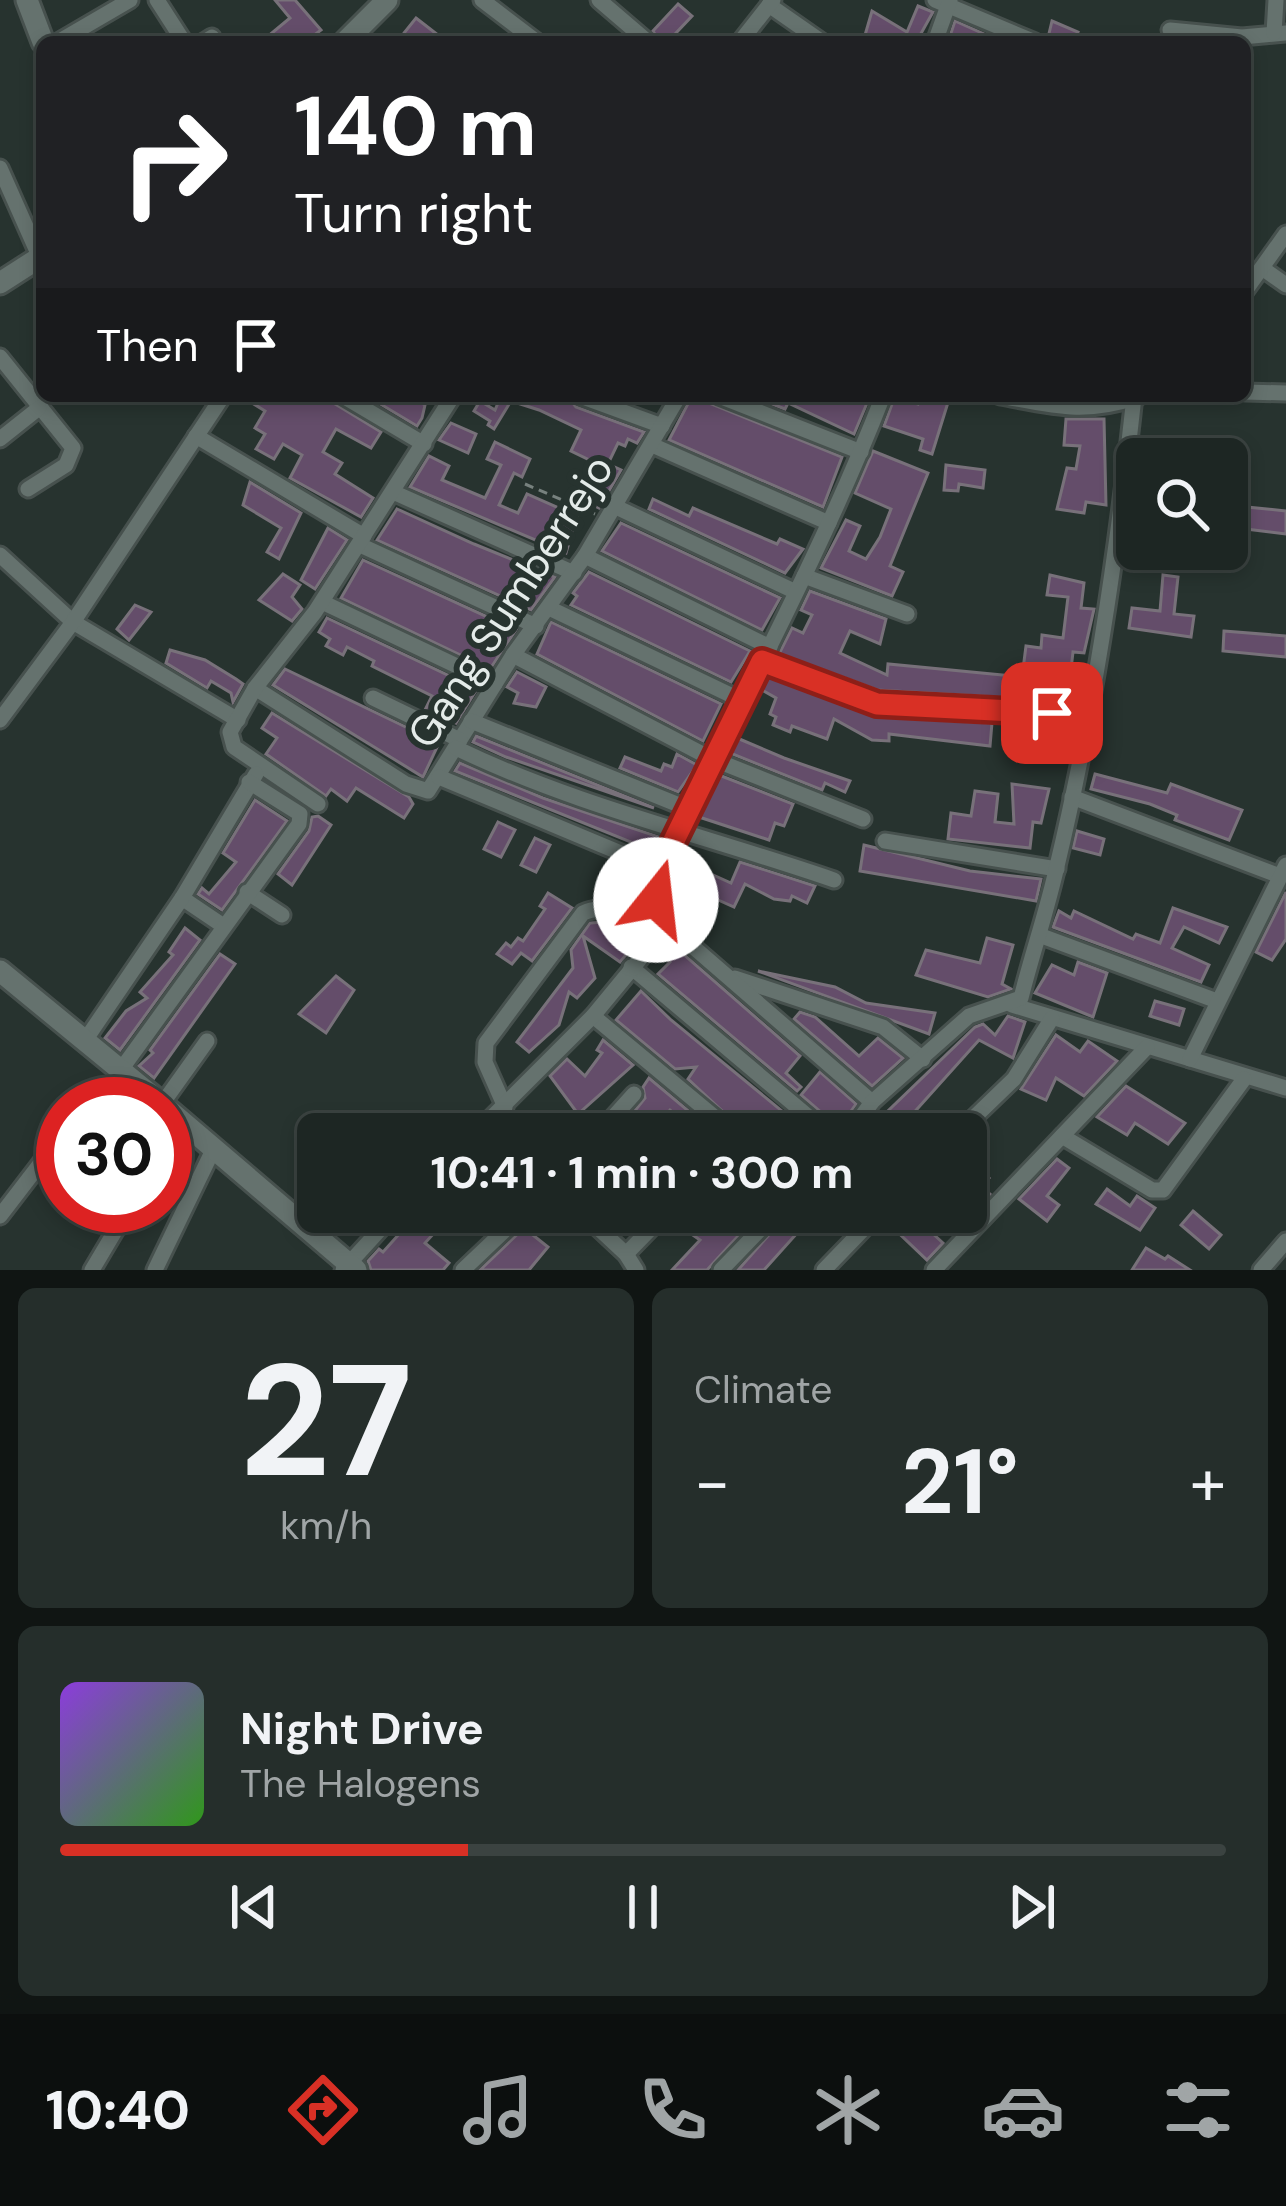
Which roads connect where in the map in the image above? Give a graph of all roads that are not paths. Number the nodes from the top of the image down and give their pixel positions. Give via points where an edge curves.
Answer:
1 (26, 0) edge
2 (130, 0) edge
3 (157, 0) edge
4 (387, 0) edge
5 (482, 0) edge
6 (598, 0) edge
7 (1276, 0) edge
8 (771, 2) edge
9 (944, 2) edge
10 (1170, 31) dead end
11 (1280, 33) edge
12 (41, 36) edge
13 (68, 36) edge
14 (180, 36) edge
15 (351, 36) edge
16 (529, 36) edge
17 (641, 36) edge
18 (745, 36) edge
19 (814, 36) edge
20 (936, 36) edge
21 (1021, 36) edge
22 (1230, 36) edge
23 (0, 168) edge
24 (1286, 235) edge
25 (36, 246) edge
26 (36, 260) edge
27 (1262, 268) junction
28 (1251, 283) edge
29 (0, 284) edge
30 (1286, 285) edge
31 (0, 357) edge
32 (1251, 392) edge
33 (1286, 393) edge
34 (219, 402) edge
35 (353, 402) edge
36 (449, 402) edge
37 (596, 402) edge
38 (676, 402) edge
39 (734, 402) edge
40 (881, 402) edge
41 (1037, 402) edge
42 (1125, 402) edge
43 (1134, 402) edge
44 (39, 408) junction
45 (662, 426) junction
46 (196, 436) junction
47 (1130, 438) edge
48 (0, 439) edge
49 (424, 444) junction
50 (652, 446) junction
51 (861, 452) junction
52 (28, 489) dead end
53 (393, 492) junction
54 (612, 513) junction
55 (829, 523) junction
56 (362, 540) junction
57 (0, 555) edge
58 (1116, 555) edge
59 (585, 556) junction
60 (574, 573) junction
61 (804, 576) junction
62 (796, 592) junction
63 (322, 602) junction
64 (549, 608) junction
65 (907, 614) dead end
66 (73, 622) junction
67 (536, 626) junction
68 (766, 654) junction
69 (513, 655) junction
70 (495, 684) junction
71 (255, 688) junction
72 (373, 698) dead end
73 (743, 701) junction
74 (1088, 714) junction
75 (0, 720) edge
76 (238, 720) junction
77 (471, 721) junction
78 (458, 744) junction
79 (710, 758) junction
80 (262, 767) junction
81 (440, 777) junction
82 (249, 782) junction
83 (1072, 796) junction
84 (319, 804) dead end
85 (689, 809) junction
86 (863, 819) dead end
87 (680, 826) junction
88 (885, 841) dead end
89 (623, 854) dead end
90 (1057, 869) junction
91 (1283, 870) edge
92 (834, 880) dead end
93 (247, 892) junction
94 (182, 898) junction
95 (282, 915) dead end
96 (665, 920) junction
97 (222, 925) junction
98 (1039, 935) junction
99 (631, 967) junction
100 (0, 970) edge
101 (724, 974) junction
102 (1217, 1001) junction
103 (1012, 1005) junction
104 (593, 1016) junction
105 (1052, 1018) junction
106 (86, 1039) junction
107 (207, 1041) dead end
108 (1147, 1047) junction
109 (923, 1059) junction
110 (1190, 1059) junction
111 (120, 1071) junction
112 (119, 1077) edge
113 (128, 1077) edge
114 (186, 1077) edge
115 (1244, 1078) junction
116 (1286, 1088) edge
117 (634, 1094) dead end
118 (872, 1102) junction
119 (505, 1107) junction
120 (499, 1113) edge
121 (617, 1113) edge
122 (710, 1113) edge
123 (804, 1113) edge
124 (864, 1113) edge
125 (978, 1113) edge
126 (192, 1131) edge
127 (1063, 1136) junction
128 (213, 1150) junction
129 (36, 1169) edge
130 (0, 1216) edge
131 (114, 1233) edge
132 (378, 1233) edge
133 (502, 1233) edge
134 (604, 1233) edge
135 (646, 1233) edge
136 (757, 1233) edge
137 (860, 1233) edge
138 (1286, 1241) edge
139 (626, 1254) junction
140 (348, 1267) edge
141 (92, 1270) edge
142 (154, 1270) edge
143 (464, 1270) edge
144 (636, 1270) edge
145 (721, 1270) edge
146 (824, 1270) edge
147 (934, 1270) edge
148 (1261, 1270) edge

1 - 12 street
2 - 13 street
3 - 14 street
4 - 15 street
5 - 16 street
6 - 17 street
7 - 11 street
8 - 18 street
8 - 19 street
9 - 20 street
9 - 21 street
10 - 22 street
23 - 25 street
24 - 27 street
26 - 29 street
27 - 28 street
27 - 30 street
31 - 44 street
32 - 33 street
34 - 46 street
35 - 49 street
36 - 49 street
37 - 45 street
38 - 45 street, Gang Sumberrejo
39 - 51 street
40 - 51 street
41 - 42 street via 1081,409
43 - 47 street
44 - 48 street
44 - 52 street via 72,457
45 - 50 street, Gang Sumberrejo
46 - 56 street
46 - 66 street
49 - 53 street
50 - 54 street, Gang Sumberrejo
50 - 55 street
51 - 55 street
53 - 56 street
53 - 60 street
54 - 59 street, Gang Sumberrejo
54 - 62 street
55 - 61 street
56 - 63 street
56 - 67 street
57 - 66 street
58 - 74 street
59 - 60 street, Gang Sumberrejo
59 - 68 street
60 - 64 street, Gang Sumberrejo
61 - 62 street
61 - 65 street
62 - 68 street
63 - 70 street
63 - 71 street
64 - 67 street, Gang Sumberrejo
64 - 73 street
66 - 75 street
66 - 76 street
67 - 69 street, Gang Sumberrejo
68 - 73 street
68 - 74 street via 886,706
69 - 70 street, Gang Sumberrejo
69 - 79 street
70 - 77 street, Gang Sumberrejo
71 - 76 street
71 - 81 street, Gang Sumberrejo via 420,791
72 - 78 street
73 - 79 street
74 - 83 street
76 - 80 street via 231,741
77 - 78 street, Gang Sumberrejo
77 - 85 street
78 - 81 street, Gang Sumberrejo
78 - 87 street via 622,814
79 - 85 street
79 - 86 street
80 - 82 street
80 - 84 street
81 - 89 street
82 - 93 street via 300,819
82 - 94 street
83 - 90 street
83 - 91 street
85 - 87 street
87 - 92 street
87 - 96 street via 658,873
88 - 90 street
90 - 98 street
91 - 102 street
93 - 95 street
93 - 97 street
94 - 97 street
94 - 106 street
96 - 99 street
96 - 101 street
96 - 119 street via 583,913 487,1042 485,1062
97 - 111 street
98 - 102 street
98 - 103 street
99 - 104 street
99 - 123 street
100 - 106 street
101 - 109 street via 883,1027
101 - 118 street
102 - 110 street
103 - 105 street
103 - 109 street via 969,1016
104 - 119 street
104 - 122 street
105 - 108 street
105 - 125 street via 1014,1078
106 - 111 street
107 - 114 street
108 - 110 street
108 - 127 street
109 - 118 street
110 - 115 street
111 - 112 street
111 - 113 street
115 - 116 street
115 - 127 street via 1162,1190
117 - 121 street
118 - 124 street
119 - 120 street
126 - 128 street
127 - 147 street
128 - 140 street
128 - 142 street
129 - 130 street
131 - 141 street
132 - 140 street
133 - 143 street
134 - 139 street
135 - 139 street
136 - 145 street
137 - 146 street
138 - 148 street
139 - 144 street

